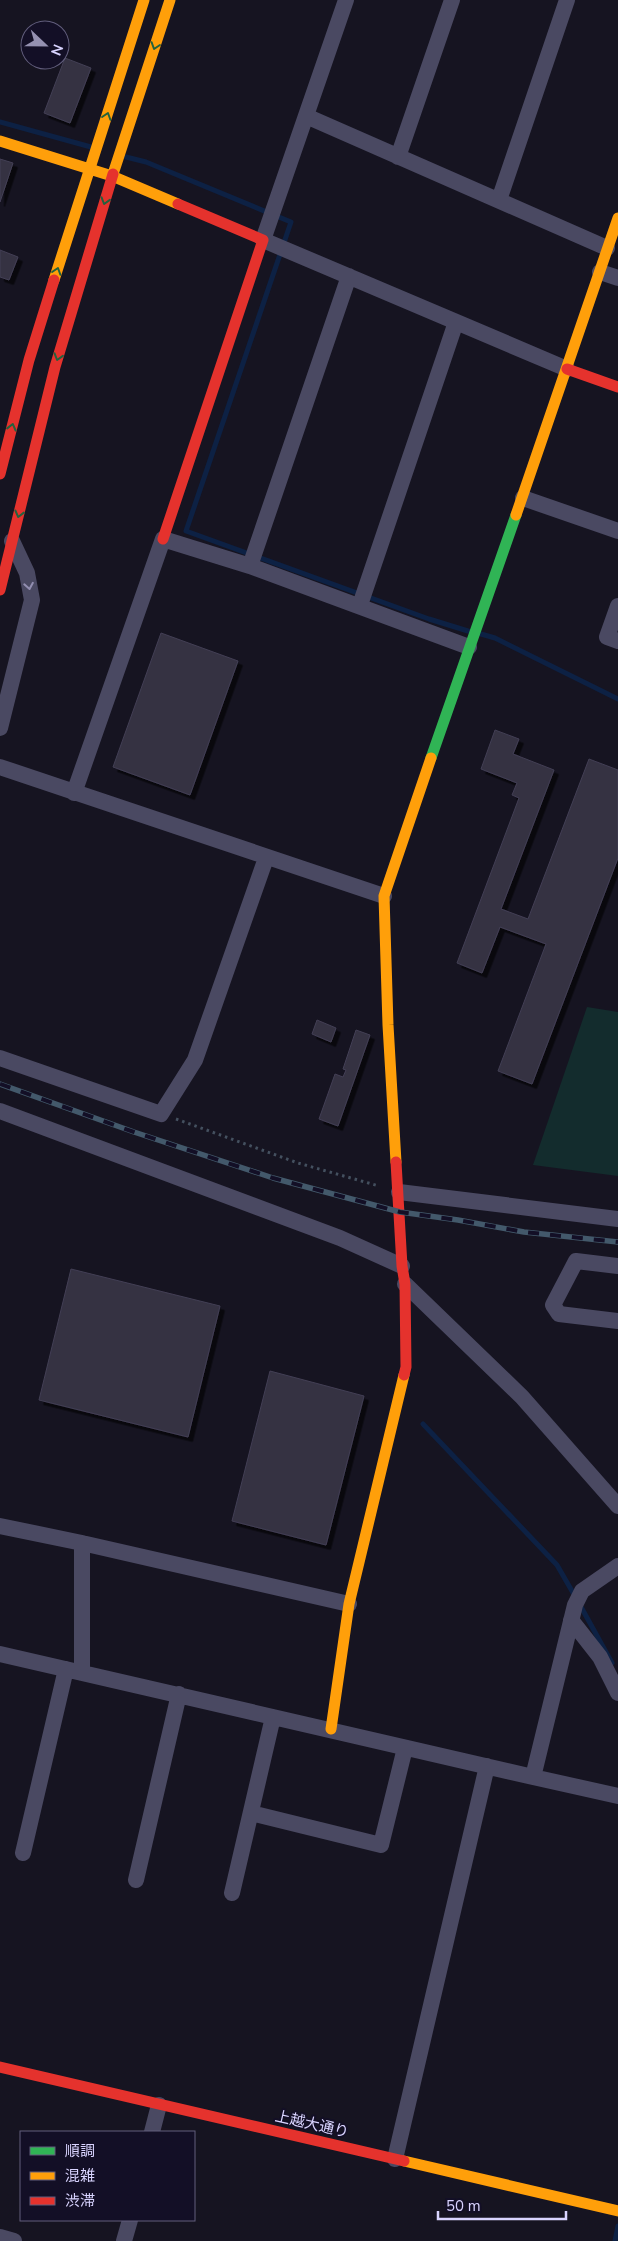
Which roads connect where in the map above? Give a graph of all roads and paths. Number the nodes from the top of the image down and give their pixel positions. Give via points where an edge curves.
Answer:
1 (144, 0) edge
2 (170, 0) edge
3 (346, 0) edge
4 (452, 0) edge
5 (567, 0) edge
6 (306, 116) junction
7 (0, 140) edge
8 (398, 157) junction
9 (90, 169) junction
10 (112, 176) junction
11 (499, 200) junction
12 (618, 218) edge
13 (263, 240) junction
14 (608, 248) junction
15 (600, 272) junction
16 (349, 276) junction
17 (618, 278) edge
18 (456, 322) junction
19 (567, 370) junction
20 (618, 387) edge
21 (0, 474) edge
22 (523, 498) junction
23 (618, 531) edge
24 (163, 539) junction
25 (12, 541) junction
26 (250, 566) junction
27 (0, 590) edge
28 (360, 606) junction
29 (618, 606) edge
30 (618, 641) edge
31 (469, 647) junction
32 (0, 728) edge
33 (0, 768) edge
34 (74, 793) junction
35 (266, 858) junction
36 (384, 896) junction
37 (0, 1058) edge
38 (0, 1111) edge
39 (161, 1114) junction
40 (399, 1192) junction
41 (618, 1219) edge
42 (402, 1266) junction
43 (618, 1266) edge
44 (405, 1284) junction
45 (618, 1321) edge
46 (618, 1506) edge
47 (0, 1526) edge
48 (82, 1543) junction
49 (618, 1566) edge
50 (349, 1604) junction
51 (571, 1620) junction
52 (0, 1654) edge
53 (74, 1671) junction
54 (618, 1692) edge
55 (179, 1694) junction
56 (273, 1718) junction
57 (331, 1729) junction
58 (405, 1748) junction
59 (487, 1766) junction
60 (533, 1776) junction
61 (618, 1796) edge
62 (251, 1813) junction
63 (23, 1853) dead end
64 (136, 1880) dead end
65 (232, 1893) dead end
66 (0, 2067) edge
67 (159, 2105) junction
68 (152, 2131) edge
69 (395, 2158) junction
70 (618, 2211) edge
71 (130, 2221) edge
72 (0, 2238) edge
73 (14, 2241) edge
74 (124, 2241) edge

9 -> 1 street
2 -> 10 street
3 - 6 street
4 - 8 street
5 - 11 street
6 - 8 street
6 - 13 street
7 - 9 street
8 - 11 street
9 - 10 street
21 -> 9 street via 29,360
10 - 13 street
10 -> 25 street via 55,367
11 - 14 street
12 - 14 street
13 - 16 street
13 - 24 street
14 - 15 street
15 - 17 street
15 - 19 street
16 - 18 street
16 - 26 street
18 - 19 street
18 - 28 street
19 - 20 street
19 - 22 street
22 - 23 street
22 - 31 street
24 - 26 street
24 - 34 street
25 - 27 street
25 -> 32 street via 27,573 32,600
26 - 28 street
28 - 31 street
29 - 30 street via 607,637
31 - 36 street
33 - 34 street
34 - 35 street
35 - 36 street
35 - 39 street via 195,1060
36 - 40 street via 388,1025
37 - 39 street
38 - 42 street via 340,1238
39 - 40 path via 298,1163
40 - 41 street
40 - 42 street
42 - 44 street
43 - 45 street via 576,1261 553,1305 559,1314
44 - 46 street via 522,1397
44 - 50 street via 406,1368
47 - 48 street
48 - 50 street
48 - 53 street
49 - 51 street via 582,1591 574,1605
50 - 57 street
51 - 54 street via 600,1657
51 - 60 street
52 - 53 street
53 - 55 street
53 - 63 street
55 - 56 street
55 - 64 street
56 - 57 street
56 - 62 street
57 - 58 street
58 - 59 street
58 - 62 street via 381,1845
59 - 60 street
59 - 69 street
60 - 61 street
62 - 65 street
66 - 67 street, 上越大通り
67 - 68 street
67 - 69 street, 上越大通り
69 - 70 street, 上越大通り
71 - 74 street
72 - 73 street

